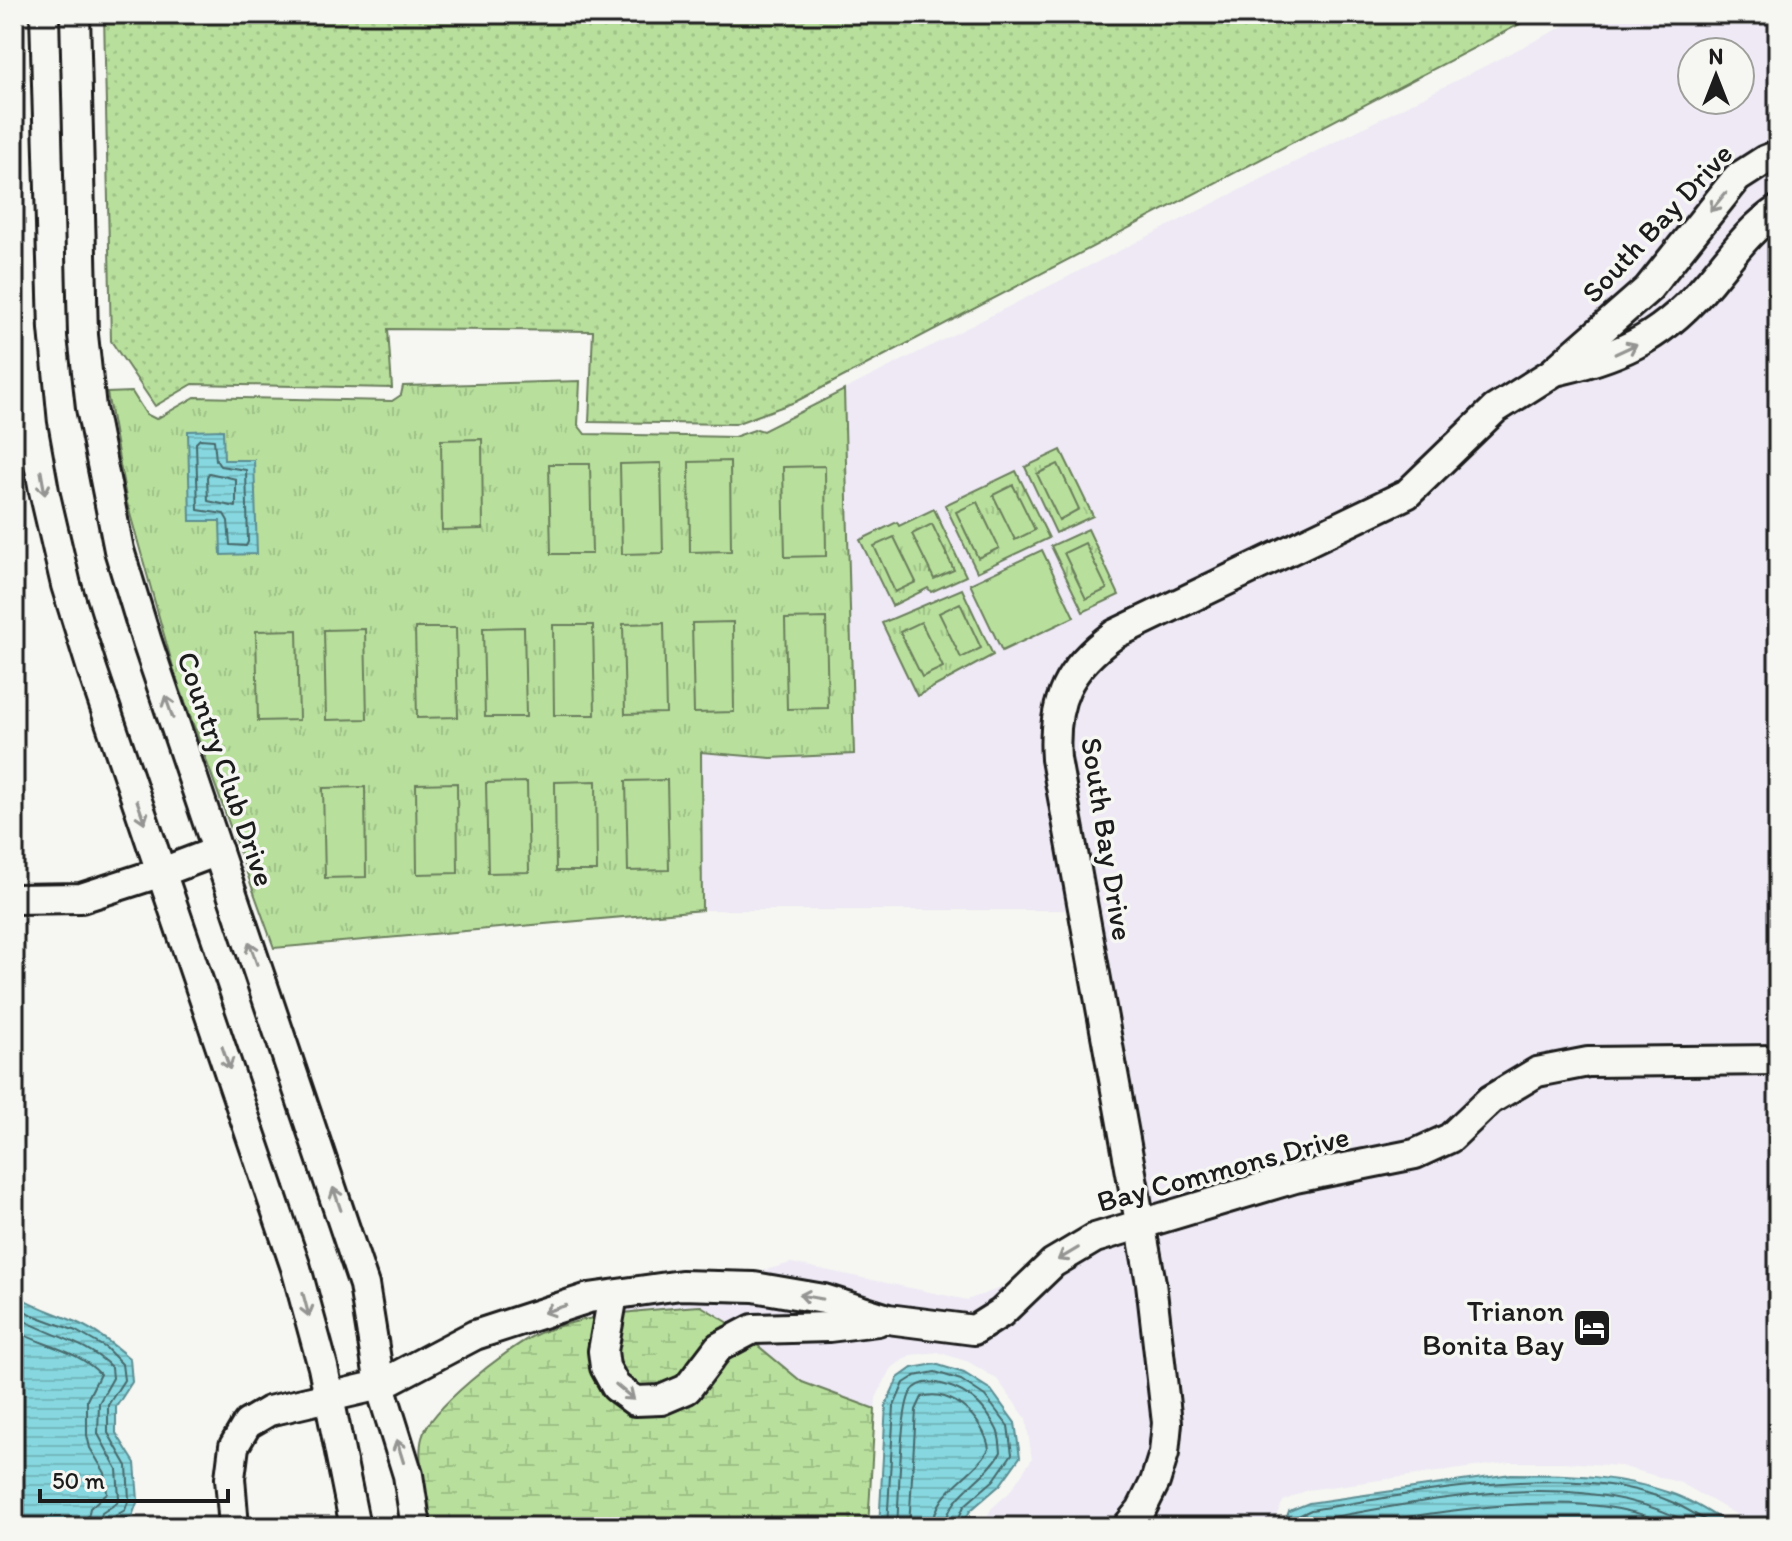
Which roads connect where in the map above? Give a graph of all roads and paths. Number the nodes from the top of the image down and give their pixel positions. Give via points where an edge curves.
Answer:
1 (14, 14) edge
2 (75, 14) edge
3 (1778, 155) edge
4 (1778, 210) edge
5 (1552, 373) junction
6 (218, 851) junction
7 (162, 872) junction
8 (14, 899) edge
9 (1778, 1060) edge
10 (1139, 1224) junction
11 (613, 1295) junction
12 (888, 1319) junction
13 (380, 1385) junction
14 (330, 1399) junction
15 (234, 1527) edge
16 (355, 1527) edge
17 (416, 1527) edge
18 (1127, 1527) edge

1 -> 7 street via 23,330 37,451 66,585
6 -> 2 street, Country Club Drive via 119,550 94,426 83,335
3 -> 5 street, South Bay Drive via 1737,178 1648,289
5 -> 4 street, South Bay Drive via 1603,360 1669,325 1753,230
5 - 10 street, South Bay Drive via 1495,409 1407,494 1115,634 1072,674 1059,701 1056,759
6 - 7 street
13 -> 6 street, Country Club Drive via 364,1285
7 - 8 street via 81,898
7 -> 14 street via 296,1268
9 - 10 street, Bay Commons Drive via 1588,1062 1537,1072 1490,1100 1450,1138 1415,1154 1295,1178
10 -> 12 street, Bay Commons Drive via 1095,1238 1053,1263 1001,1313 974,1330
10 - 18 street, South Bay Drive via 1167,1423 1155,1482
12 -> 11 street, Bay Commons Drive via 824,1299 754,1287 681,1285
11 -> 12 street via 605,1367 616,1387 635,1401 661,1400 687,1389 719,1347 753,1329
11 -> 13 street, Bay Commons Drive via 475,1335
13 - 14 street, Bay Commons Drive
17 -> 13 street, Country Club Drive via 408,1475
14 - 15 street, Bay Commons Drive via 269,1411 247,1424 234,1446
14 - 16 street

